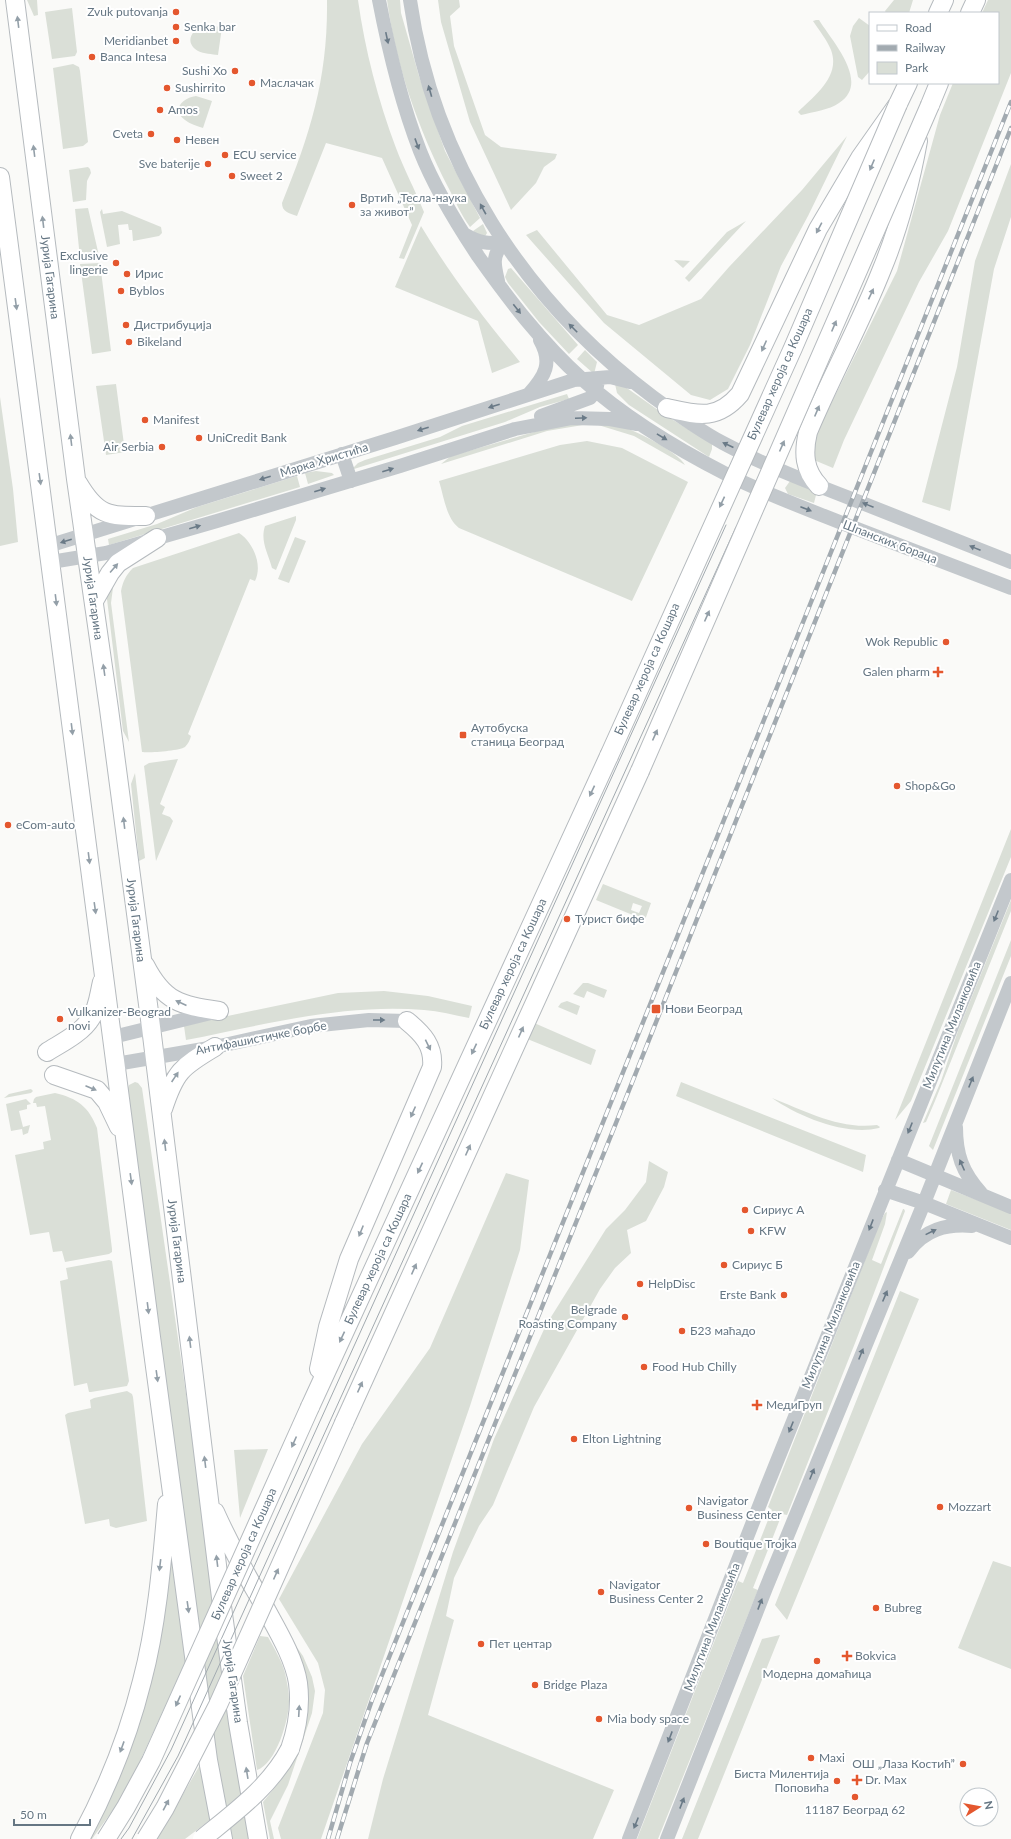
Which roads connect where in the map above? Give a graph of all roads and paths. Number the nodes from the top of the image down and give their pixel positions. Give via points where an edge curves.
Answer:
1 (15, 0) edge
2 (380, 0) edge
3 (410, 0) edge
4 (944, 0) edge
5 (976, 0) edge
6 (938, 12) edge
7 (970, 12) edge
8 (940, 84) edge
9 (903, 94) edge
10 (922, 122) junction
11 (0, 177) edge
12 (463, 234) junction
13 (503, 242) junction
14 (499, 286) junction
15 (535, 331) junction
16 (601, 355) junction
17 (582, 379) junction
18 (634, 383) junction
19 (598, 384) junction
20 (529, 394) junction
21 (667, 408) junction
22 (642, 425) junction
23 (515, 429) junction
24 (342, 454) junction
25 (76, 479) junction
26 (351, 481) junction
27 (819, 486) junction
28 (146, 516) junction
29 (84, 535) junction
30 (157, 538) junction
31 (50, 554) junction
32 (87, 557) junction
33 (1011, 562) edge
34 (1011, 588) edge
35 (94, 601) junction
36 (1011, 880) edge
37 (141, 958) junction
38 (104, 972) junction
39 (1011, 983) edge
40 (219, 1011) joint
41 (407, 1021) joint
42 (151, 1027) junction
43 (113, 1036) junction
44 (214, 1047) junction
45 (47, 1052) dead end
46 (154, 1058) junction
47 (116, 1064) junction
48 (54, 1075) dead end
49 (161, 1113) junction
50 (957, 1118) junction
51 (126, 1141) junction
52 (898, 1160) junction
53 (935, 1174) junction
54 (885, 1190) junction
55 (985, 1197) junction
56 (924, 1203) junction
57 (1011, 1207) edge
58 (981, 1226) junction
59 (1011, 1238) edge
60 (896, 1270) junction
61 (310, 1406) junction
62 (170, 1471) junction
63 (210, 1500) junction
64 (80, 1839) edge
65 (106, 1839) edge
66 (146, 1839) edge
67 (202, 1839) edge
68 (223, 1839) edge
69 (258, 1839) edge
70 (629, 1839) edge
71 (668, 1839) edge

25 -> 1 main road, Јурија Гагарина
2 -> 12 street via 396,80 420,152
13 -> 3 street via 476,199 442,126 422,62
4 - 6 main road
5 - 7 main road
8 - 10 main road, bridge
9 -> 21 main road, bridge via 860,158 818,229 740,394 729,406 713,413 695,414
9 -> 61 main road, Булевар хероја са Кошара, bridge via 793,348
27 -> 10 main road, bridge via 812,478 805,459 804,447 808,432 882,270 911,178
66 -> 10 main road, bridge via 165,1808 218,1705 640,771
11 -> 31 main road
12 - 13 street via 482,243
12 - 14 street
13 - 14 street via 495,259
16 -> 13 street via 540,291
14 -> 15 street
15 - 17 street
15 - 20 street via 546,351 547,364 543,376
16 - 18 street
16 - 19 street
17 - 19 street, Марка Христића
17 - 20 street, Марка Христића
18 - 19 street, Марка Христића via 615,378
18 - 21 street
19 - 22 street
19 - 23 street via 590,398 538,417
20 -> 24 street, Марка Христића
27 -> 21 street via 723,443
23 -> 22 street via 578,418 610,419
22 -> 34 street, Шпанских бораца via 724,473 770,494
26 -> 23 street
24 - 26 street
24 -> 28 street, Марка Христића
25 - 28 main road via 87,498 103,512
25 - 29 main road, Јурија Гагарина
30 -> 26 street
33 -> 27 street
28 - 29 street, Марка Христића
29 -> 31 street, Марка Христића
29 - 32 main road, Јурија Гагарина
30 - 32 street
35 -> 30 main road via 108,575 118,563
31 - 32 street
31 -> 38 main road
32 - 35 main road, Јурија Гагарина
37 -> 35 main road, Јурија Гагарина
36 -> 52 street, Милутина Миланковића
40 -> 37 main road via 192,1007 165,994
37 - 42 main road, Јурија Гагарина
38 - 43 main road
38 - 45 main road via 98,1003 91,1018 74,1034
50 -> 39 street
40 - 42 street
44 -> 41 street, Антифашистичке борбе via 299,1028 350,1022
41 -> 61 main road via 428,1042 433,1058 429,1076 349,1259 328,1327
42 - 43 street
42 - 46 main road, Јурија Гагарина
43 - 47 main road
44 - 46 street, Антифашистичке борбе
49 -> 44 main road via 171,1085 180,1071
46 - 47 street, Антифашистичке борбе
46 - 49 main road, Јурија Гагарина
47 - 51 main road
48 -> 51 main road via 97,1090 112,1112
63 -> 49 main road, Јурија Гагарина
50 - 53 street
55 -> 50 street via 961,1163 957,1150
51 -> 62 main road
52 - 53 street
52 - 54 street, Милутина Миланковића
53 - 55 street
53 - 56 street
54 - 56 street
54 -> 70 street, Милутина Миланковића
55 - 57 street
56 - 58 street
56 - 60 street
58 - 59 street
60 -> 58 street via 913,1246 926,1234 947,1226
71 -> 60 street via 766,1588
61 -> 65 main road, Булевар хероја са Кошара, bridge via 151,1761
62 -> 64 main road via 153,1625 143,1680 113,1772
62 -> 68 main road via 208,1760
67 -> 63 main road, bridge via 251,1798 276,1771 290,1749 299,1709 298,1681 292,1664
69 -> 63 main road, Јурија Гагарина via 238,1723

